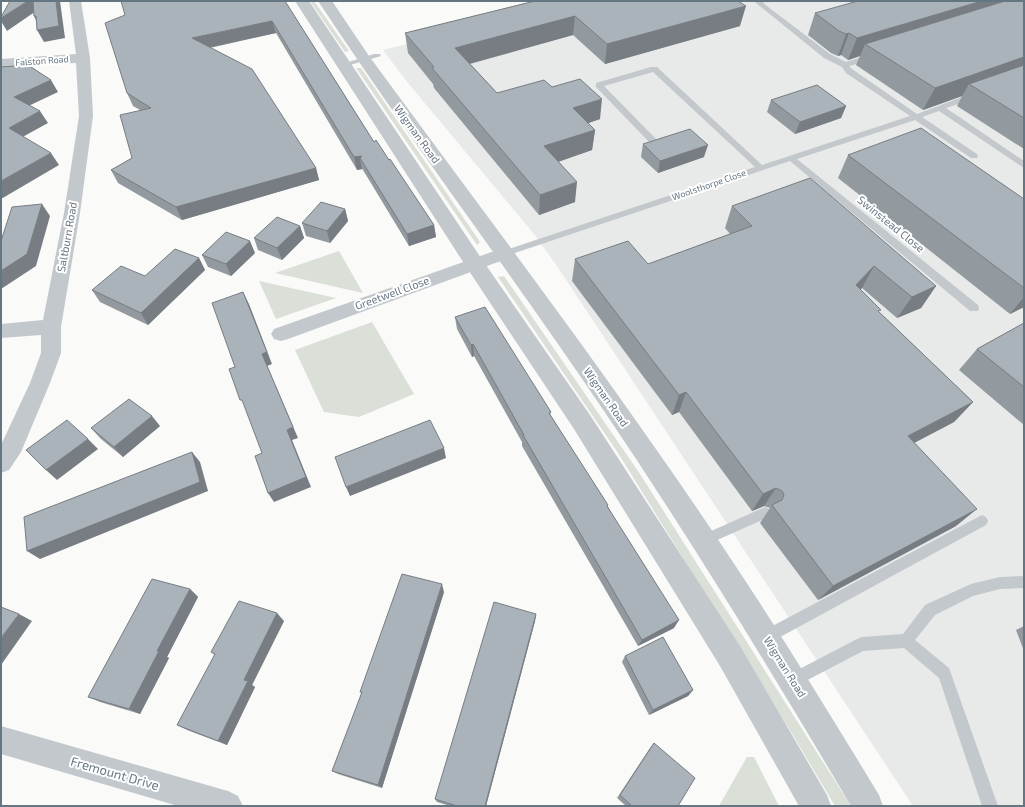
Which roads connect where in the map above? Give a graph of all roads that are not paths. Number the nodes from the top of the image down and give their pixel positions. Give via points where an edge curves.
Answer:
1 (75, 1) edge
2 (302, 1) edge
3 (325, 1) edge
4 (763, 1) edge
5 (875, 56) edge
6 (83, 58) junction
7 (370, 58) junction
8 (1, 63) edge
9 (343, 65) junction
10 (845, 66) junction
11 (982, 93) edge
12 (940, 108) junction
13 (916, 117) junction
14 (654, 142) edge
15 (974, 156) dead end
16 (791, 158) junction
17 (1024, 165) edge
18 (760, 168) junction
19 (504, 254) junction
20 (474, 263) junction
21 (974, 308) dead end
22 (51, 328) junction
23 (1, 331) edge
24 (281, 334) dead end
25 (1, 463) edge
26 (765, 513) edge
27 (982, 521) dead end
28 (704, 540) junction
29 (1024, 582) edge
30 (766, 637) junction
31 (906, 641) junction
32 (793, 680) junction
33 (1, 740) edge
34 (228, 806) edge
35 (816, 806) edge
36 (868, 806) edge
37 (990, 806) edge

1 - 6 street, Saltburn Road
2 - 9 street, Wigman Road
3 - 7 street, Wigman Road
4 - 10 lane via 758,2 827,56
5 - 10 lane
6 - 8 street, Falston Road
6 - 22 street, Saltburn Road via 86,116
7 - 9 lane
7 - 19 street, Wigman Road
9 - 20 street, Wigman Road
10 - 13 lane
11 - 12 lane, Woolsthorpe Close
12 - 13 lane, Woolsthorpe Close
12 - 17 lane
13 - 15 lane
13 - 16 lane, Woolsthorpe Close
14 - 18 lane via 599,85 654,69
16 - 18 lane, Woolsthorpe Close
16 - 21 lane, Swinstead Close
18 - 19 lane, Woolsthorpe Close
19 - 20 street, Greetwell Close
19 - 28 street, Wigman Road via 611,403
20 - 24 street, Greetwell Close
20 - 35 street, Wigman Road via 582,422 722,643
22 - 23 street
22 - 25 street, Saltburn Road via 51,352 40,383 13,445
26 - 28 lane
27 - 30 lane
28 - 30 street, Wigman Road
29 - 31 lane via 1000,583 971,590 930,610
30 - 32 street, Wigman Road
31 - 32 lane via 862,644
31 - 37 lane via 944,673
32 - 36 street, Wigman Road
33 - 34 street, Fremount Drive

